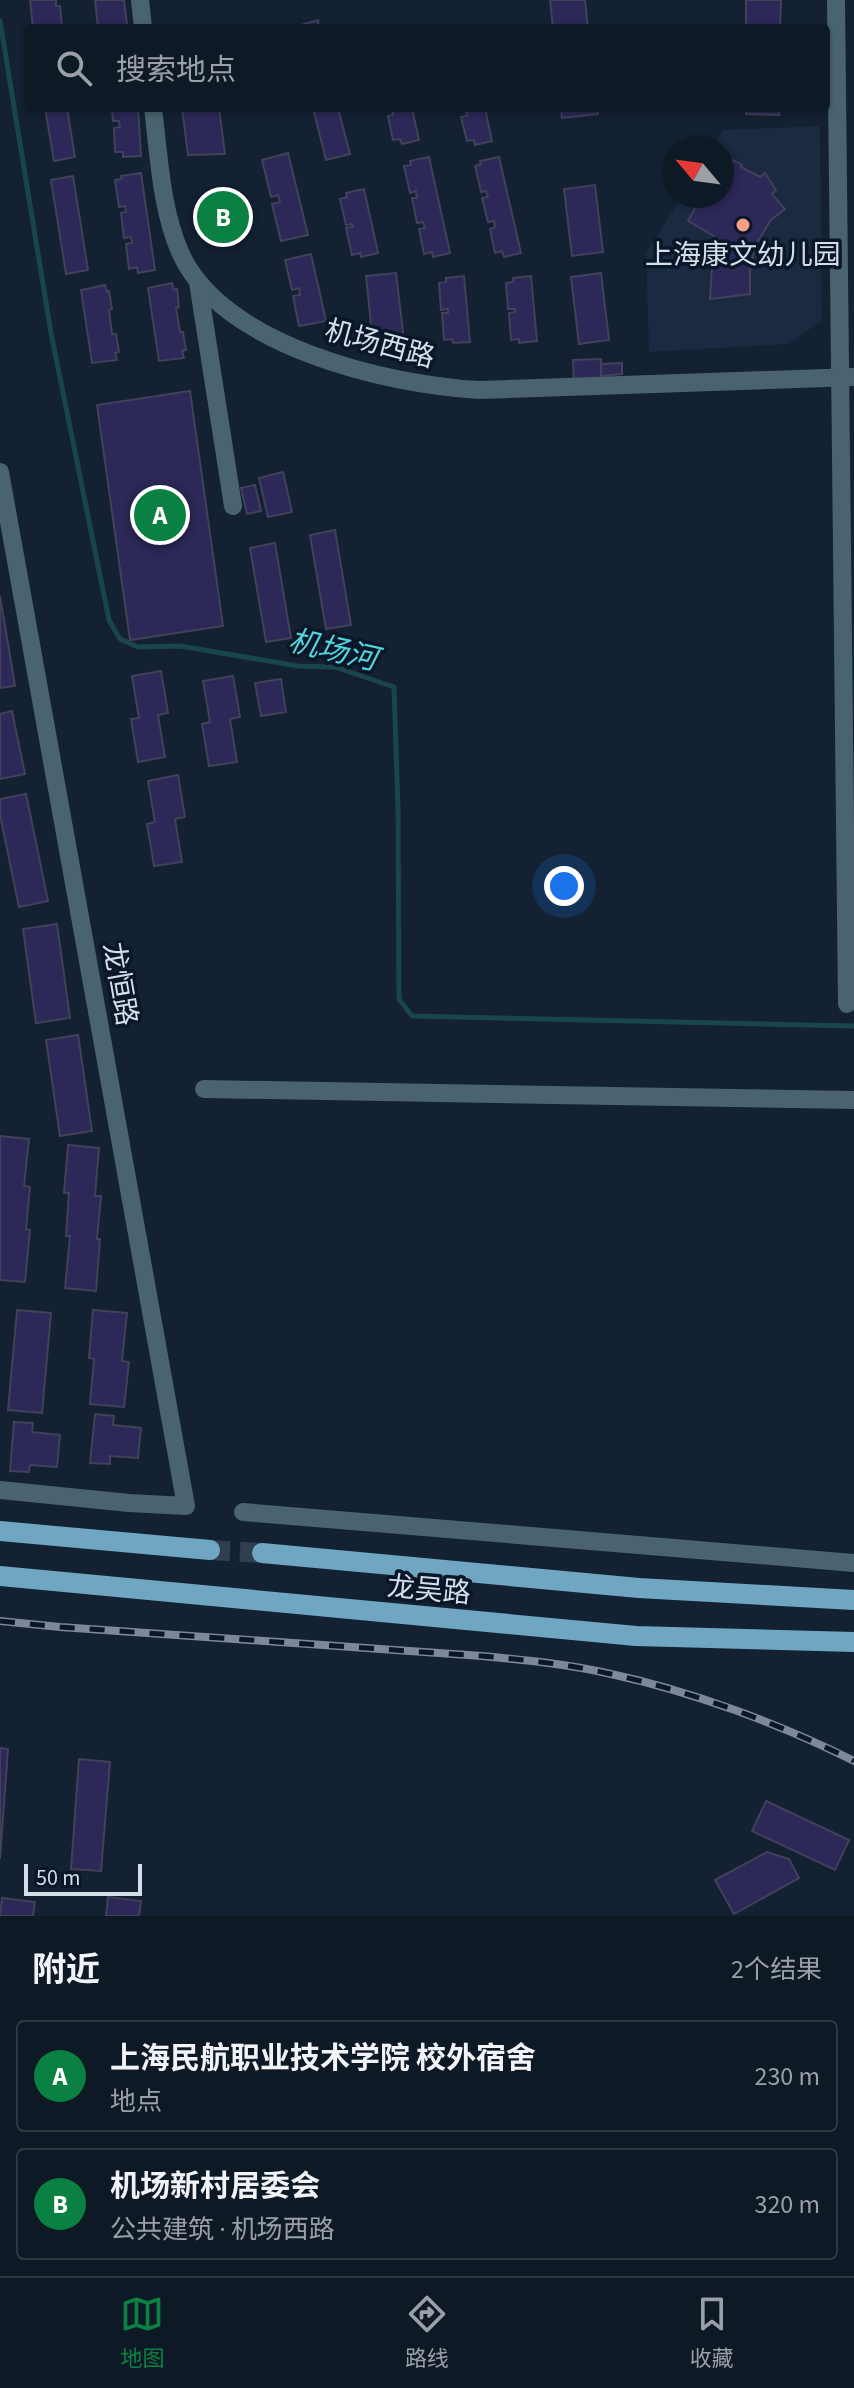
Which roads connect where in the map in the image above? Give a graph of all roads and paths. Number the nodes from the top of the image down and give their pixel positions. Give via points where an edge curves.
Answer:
1 (140, 0) edge
2 (836, 0) edge
3 (143, 24) edge
4 (154, 112) edge
5 (198, 282) junction
6 (847, 377) edge
7 (0, 472) edge
8 (233, 506) dead end
9 (847, 1004) dead end
10 (204, 1089) dead end
11 (854, 1100) edge
12 (0, 1490) edge
13 (243, 1512) dead end
14 (0, 1531) edge
15 (210, 1550) tunnel mouth
16 (262, 1553) tunnel mouth
17 (854, 1563) edge
18 (0, 1576) edge
19 (853, 1600) edge
20 (854, 1642) edge

1 - 3 street
2 - 6 street
4 - 5 street, 机场西路 via 171,226
5 - 6 street, 机场西路 via 234,315 270,336 354,369 441,388
5 - 8 street
6 - 9 street
7 - 12 street, 龙恒路 via 186,1506
10 - 11 street
13 - 17 street
14 - 15 main road
16 - 19 main road, 龙吴路 via 639,1588
18 - 20 main road, 龙吴路 via 636,1636

